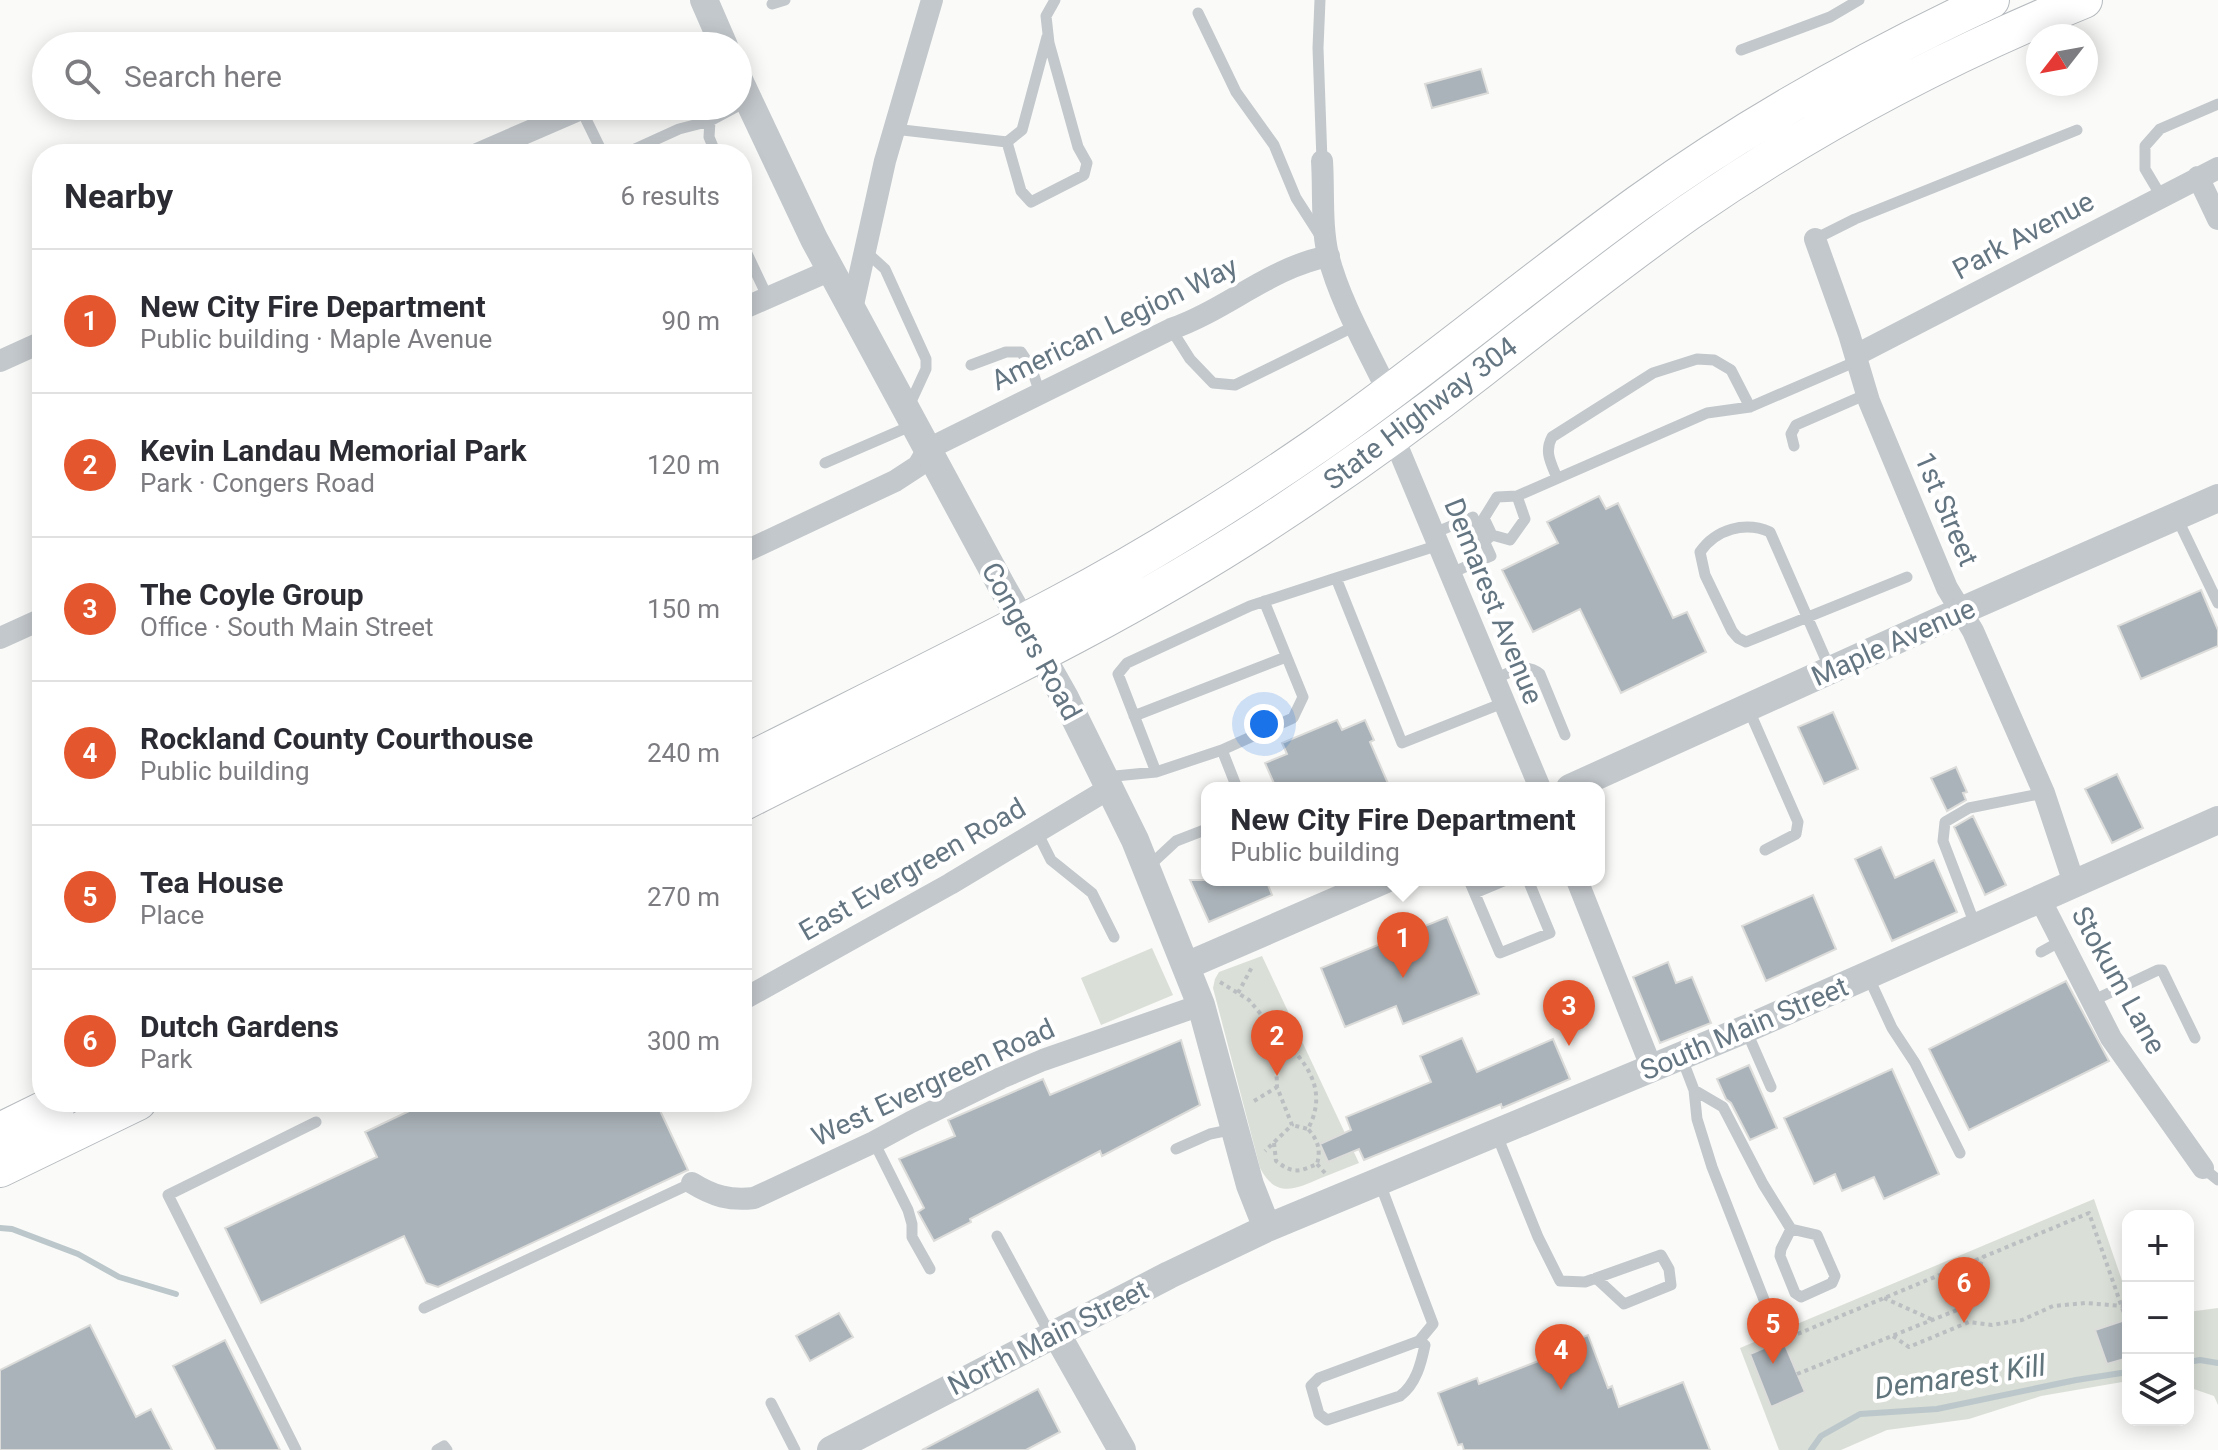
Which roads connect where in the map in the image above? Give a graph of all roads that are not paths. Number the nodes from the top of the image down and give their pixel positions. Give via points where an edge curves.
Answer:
1 (704, 0) edge
2 (785, 0) edge
3 (932, 0) edge
4 (1055, 0) edge
5 (1320, 0) edge
6 (1859, 0) edge
7 (1991, 0) edge
8 (2084, 0) edge
9 (772, 4) dead end
10 (1198, 13) dead end
11 (718, 32) edge
12 (1048, 35) junction
13 (1741, 50) dead end
14 (2218, 104) edge
15 (556, 120) edge
16 (590, 120) edge
17 (752, 120) edge
18 (710, 121) joint
19 (894, 129) junction
20 (2077, 130) dead end
21 (1007, 142) junction
22 (500, 144) edge
23 (601, 144) edge
24 (646, 144) edge
25 (712, 144) edge
26 (1322, 161) joint
27 (2208, 172) edge
28 (2161, 196) junction
29 (2218, 219) edge
30 (1815, 239) joint
31 (864, 250) junction
32 (1327, 250) junction
33 (752, 264) edge
34 (831, 270) junction
35 (768, 298) junction
36 (752, 305) edge
37 (852, 309) junction
38 (1357, 325) junction
39 (1171, 329) junction
40 (32, 347) edge
41 (1857, 358) junction
42 (0, 361) edge
43 (971, 365) dead end
44 (1040, 393) junction
45 (1389, 394) junction
46 (1867, 394) junction
47 (1750, 407) junction
48 (917, 428) junction
49 (1393, 436) junction
50 (1794, 446) dead end
51 (825, 463) dead end
52 (1557, 478) junction
53 (1517, 496) junction
54 (2218, 498) edge
55 (2176, 517) junction
56 (1488, 538) junction
57 (1437, 539) junction
58 (752, 548) edge
59 (1451, 573) junction
60 (1907, 577) dead end
61 (1336, 578) junction
62 (1264, 601) junction
63 (2218, 603) edge
64 (1961, 611) junction
65 (1807, 616) junction
66 (1022, 622) junction
67 (32, 624) edge
68 (0, 638) edge
69 (1041, 655) junction
70 (1286, 657) junction
71 (1831, 670) junction
72 (1493, 680) junction
73 (1503, 703) junction
74 (1747, 707) junction
75 (1134, 716) junction
76 (1565, 735) dead end
77 (1222, 750) junction
78 (752, 759) edge
79 (1156, 772) junction
80 (1235, 782) edge
81 (1537, 782) edge
82 (1583, 782) edge
83 (1107, 783) junction
84 (2044, 793) junction
85 (752, 798) edge
86 (2218, 820) edge
87 (1201, 831) edge
88 (1037, 832) junction
89 (1765, 850) dead end
90 (1148, 867) junction
91 (2074, 883) junction
92 (1370, 886) edge
93 (1472, 886) edge
94 (1492, 886) edge
95 (1530, 886) edge
96 (1579, 886) edge
97 (1475, 893) junction
98 (2040, 899) junction
99 (1976, 927) junction
100 (1114, 937) dead end
101 (1186, 966) junction
102 (1868, 975) junction
103 (752, 994) edge
104 (2092, 1001) junction
105 (1201, 1005) junction
106 (1746, 1029) junction
107 (2195, 1038) dead end
108 (1681, 1056) junction
109 (1652, 1069) junction
110 (1771, 1087) dead end
111 (1694, 1090) junction
112 (39, 1112) edge
113 (117, 1112) edge
114 (316, 1122) dead end
115 (1234, 1129) junction
116 (0, 1131) edge
117 (1496, 1132) junction
118 (874, 1142) junction
119 (1176, 1149) dead end
120 (1960, 1153) dead end
121 (0, 1169) edge
122 (2210, 1174) edge
123 (1378, 1181) junction
124 (692, 1183) joint
125 (1267, 1228) junction
126 (1791, 1229) junction
127 (997, 1236) dead end
128 (930, 1269) dead end
129 (1596, 1278) junction
130 (424, 1308) dead end
131 (1770, 1315) dead end
132 (1053, 1335) junction
133 (1419, 1341) junction
134 (771, 1403) dead end
135 (296, 1450) edge
136 (437, 1450) edge
137 (447, 1450) edge
138 (795, 1450) edge
139 (831, 1450) edge
140 (1122, 1450) edge

1 - 11 street
2 - 9 lane
3 - 19 street
4 - 12 lane via 1046,16
5 - 26 lane
6 - 13 lane via 1830,17
7 - 45 main road, State Highway 304 via 1840,76 1703,159
8 - 49 main road, State Highway 304 via 1911,79 1783,151 1628,256
10 - 32 lane via 1236,92 1274,145 1296,198
12 - 21 lane via 1022,130
12 - 21 lane via 1087,163 1084,175 1031,202 1021,191
14 - 28 lane via 2160,129 2145,146 2145,169
15 - 22 street
16 - 23 lane
17 - 34 street, Congers Road
18 - 24 lane
18 - 25 lane
19 - 21 lane
19 - 31 street
20 - 30 lane
26 - 32 street
27 - 28 street, Park Avenue
27 - 29 street
28 - 41 street, Park Avenue
30 - 41 street, 1st Street
31 - 37 street
31 - 48 lane via 885,269 926,359
32 - 38 street
32 - 39 street, American Legion Way
33 - 35 lane
34 - 35 street
34 - 37 street, Congers Road
35 - 36 street
37 - 48 street, Congers Road
38 - 39 lane via 1235,385 1213,383
38 - 45 street
39 - 44 street, American Legion Way
40 - 42 street
41 - 46 street, 1st Street
41 - 47 lane
43 - 44 lane via 1021,352
44 - 48 street, American Legion Way
45 - 66 main road, State Highway 304 via 1187,530
46 - 50 lane via 1796,425 1791,434
46 - 64 street, 1st Street
47 - 52 lane via 1707,413
47 - 52 lane via 1731,370 1714,360 1697,359 1653,373 1552,437 1547,456
48 - 51 lane
48 - 58 street, American Legion Way via 918,466
48 - 66 street, Congers Road
49 - 57 street, Demarest Avenue
49 - 69 main road, State Highway 304 via 1228,548
52 - 53 lane
53 - 56 lane via 1497,497 1484,518
53 - 56 lane via 1525,519 1510,540
54 - 55 street, Maple Avenue
55 - 63 lane
55 - 64 street, Maple Avenue
56 - 57 lane via 1473,517
56 - 59 lane via 1491,556
57 - 59 street, Demarest Avenue
57 - 61 lane
59 - 72 street, Demarest Avenue
60 - 65 lane
61 - 62 lane
61 - 73 lane via 1402,743
62 - 70 lane
62 - 75 lane via 1127,663 1118,674
64 - 71 street, Maple Avenue
64 - 84 street, 1st Street
65 - 65 lane via 1770,532 1742,526 1709,539 1700,552 1705,575 1738,638 1746,642
65 - 71 lane
66 - 69 street, Congers Road
66 - 78 main road, State Highway 304
67 - 68 street
69 - 83 street, Congers Road
69 - 85 main road, State Highway 304
70 - 75 lane
70 - 77 lane via 1303,697 1293,718
71 - 74 street, Maple Avenue
72 - 73 street, Demarest Avenue
72 - 76 lane via 1523,667 1534,669
73 - 81 street, Demarest Avenue
74 - 82 street, Maple Avenue
74 - 89 lane via 1798,822 1796,834
75 - 79 lane
77 - 79 lane
77 - 80 lane
79 - 83 lane
83 - 88 street, East Evergreen Road
83 - 90 street, Congers Road
84 - 91 street, 1st Street
84 - 99 lane via 1969,808 1945,822 1943,841
86 - 91 street, South Main Street
87 - 90 lane via 1176,841
88 - 100 lane via 1051,860 1092,893
88 - 103 street, East Evergreen Road
90 - 101 street, Congers Road
91 - 98 street, South Main Street
92 - 101 street
93 - 97 lane
94 - 97 lane
95 - 97 lane via 1550,933 1500,953
96 - 109 street
98 - 99 street, South Main Street
98 - 104 street, Stokum Lane via 2051,946
99 - 102 street, South Main Street
101 - 105 street, Congers Road
102 - 106 street, South Main Street
102 - 120 lane
104 - 107 lane via 2162,970
104 - 122 street, Stokum Lane via 2111,1038
105 - 115 street, Congers Road
105 - 118 street, West Evergreen Road via 1043,1060
106 - 108 street, South Main Street
106 - 110 lane
108 - 109 street, South Main Street
108 - 111 lane
109 - 117 street, South Main Street
111 - 126 lane via 1723,1107
111 - 131 lane via 1712,1167
112 - 116 main road
113 - 121 main road
114 - 135 lane via 168,1195
115 - 119 lane
115 - 125 street, Congers Road
117 - 123 street, South Main Street
117 - 129 lane via 1560,1281
118 - 124 street, West Evergreen Road via 754,1198 723,1198
118 - 128 lane
123 - 125 street, South Main Street
123 - 133 lane via 1433,1324
124 - 130 lane
125 - 132 street, North Main Street
126 - 126 lane via 1780,1256 1801,1297 1832,1283 1835,1276 1817,1235
127 - 132 lane
129 - 129 lane via 1661,1255 1671,1285 1624,1304
132 - 139 street, North Main Street via 866,1438
132 - 140 street
133 - 133 lane via 1319,1378 1311,1386 1319,1414 1327,1420 1410,1389 1425,1345
134 - 138 lane
136 - 137 lane

